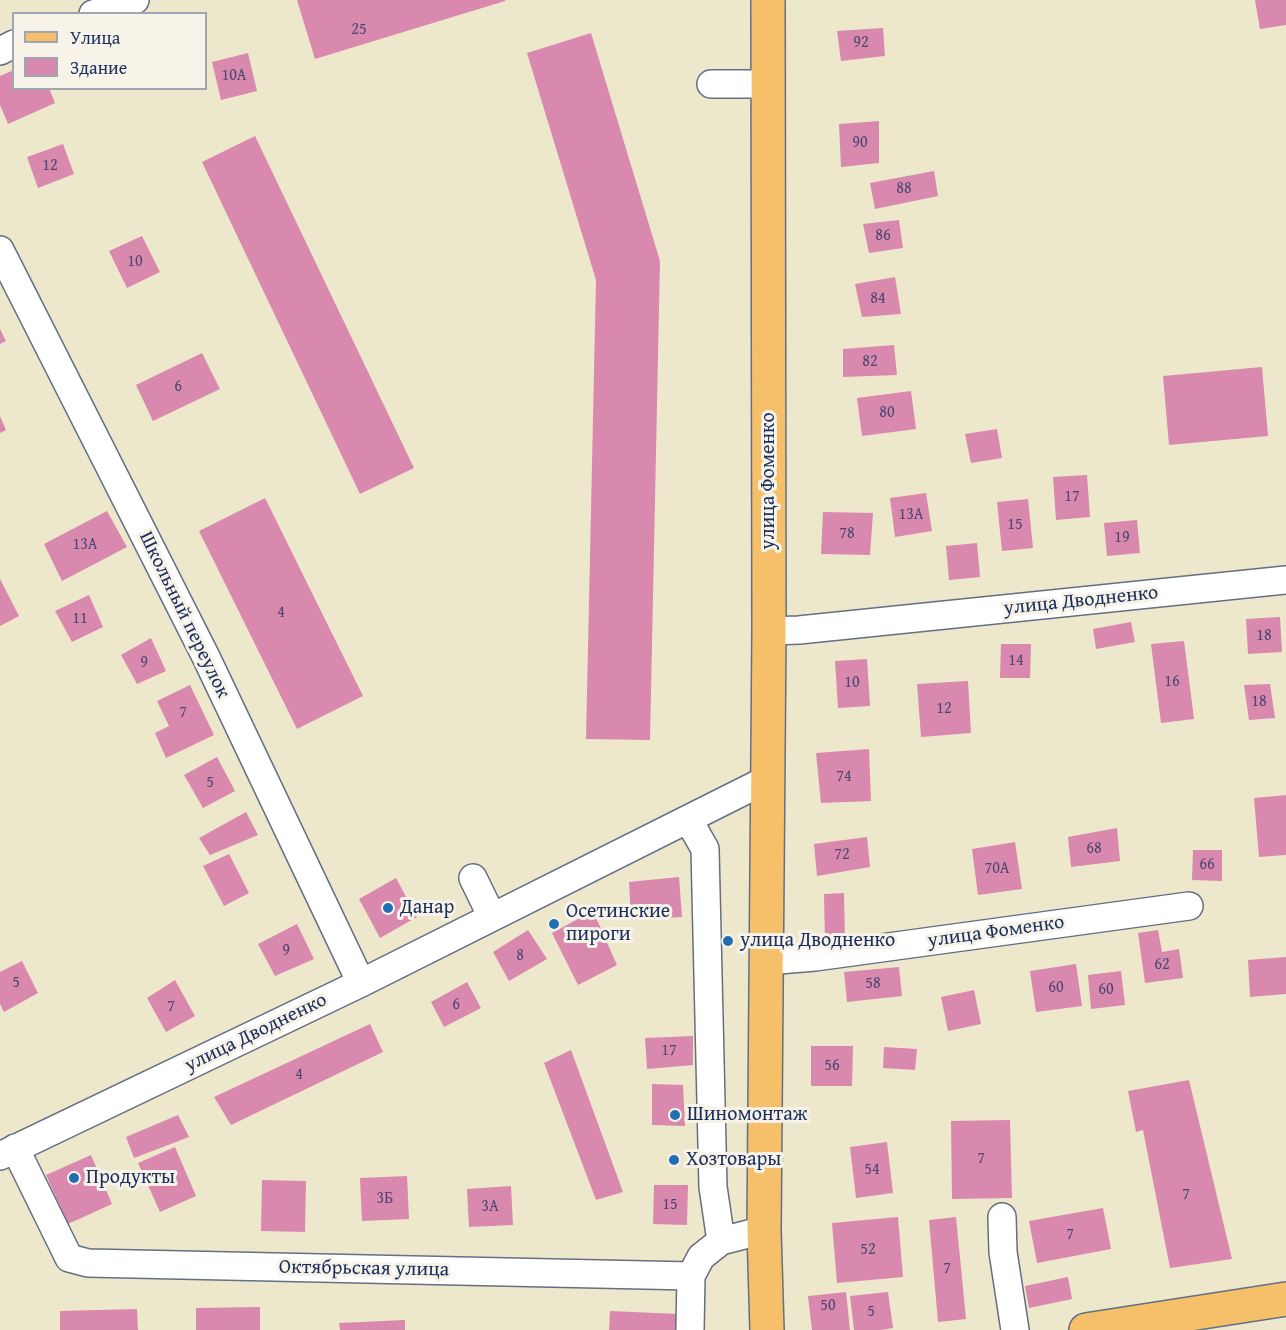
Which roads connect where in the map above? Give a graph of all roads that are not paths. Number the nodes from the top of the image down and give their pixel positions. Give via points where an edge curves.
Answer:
1 (135, 0) edge
2 (768, 0) edge
3 (99, 12) edge
4 (711, 84) dead end
5 (768, 84) junction
6 (0, 249) edge
7 (1286, 580) edge
8 (769, 631) junction
9 (768, 779) junction
10 (688, 819) junction
11 (473, 878) dead end
12 (1189, 906) dead end
13 (492, 917) junction
14 (766, 961) junction
15 (361, 983) junction
16 (8, 1152) edge
17 (1002, 1217) dead end
18 (764, 1230) junction
19 (721, 1241) junction
20 (691, 1276) junction
21 (1286, 1299) edge
22 (690, 1330) edge
23 (767, 1330) edge
24 (1015, 1330) edge
25 (1086, 1330) edge

1 - 3 street
2 - 5 main road, улица Фоменко
4 - 5 street
5 - 8 main road, улица Фоменко
6 - 15 street, Школьный переулок via 206,657
7 - 8 street, улица Дводненко
8 - 9 main road, улица Фоменко
9 - 10 street, улица Дводненко
9 - 14 main road, улица Фоменко
10 - 13 street, улица Дводненко
10 - 19 street via 705,849 713,1187
11 - 13 street
12 - 14 street, улица Фоменко
13 - 15 street, улица Дводненко
14 - 18 main road, улица Фоменко
15 - 16 street, улица Дводненко
16 - 20 street, Октябрьская улица via 69,1258 88,1263
17 - 24 street via 1003,1252
18 - 19 street
18 - 23 main road, улица Фоменко
19 - 20 street via 701,1257
20 - 22 street
21 - 25 main road

